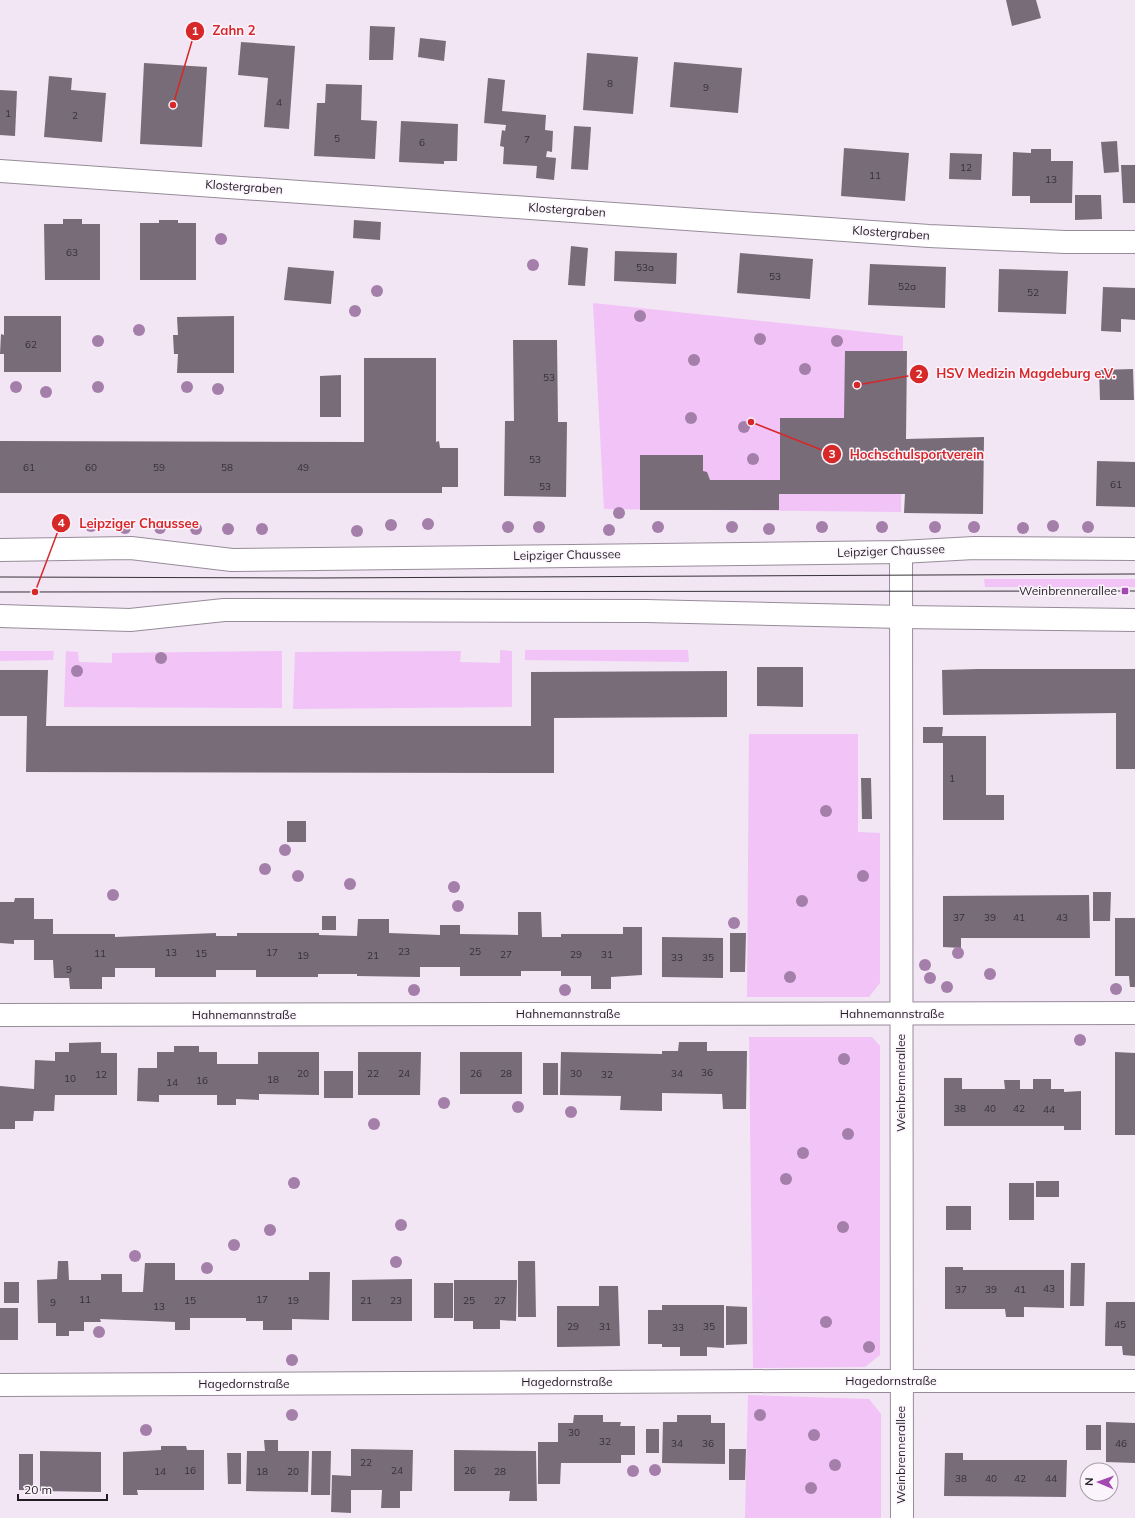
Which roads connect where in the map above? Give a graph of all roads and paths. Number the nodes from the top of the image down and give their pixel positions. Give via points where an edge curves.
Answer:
1 (0, 171) edge
2 (1135, 242) edge
3 (1135, 549) edge
4 (0, 550) edge
5 (901, 552) junction
6 (0, 616) edge
7 (902, 617) junction
8 (1135, 620) edge
9 (1135, 1013) edge
10 (901, 1014) junction
11 (0, 1015) edge
12 (901, 1381) junction
13 (1135, 1381) edge
14 (0, 1385) edge
15 (902, 1518) edge

1 - 2 street, Klostergraben via 929,236 1043,242
3 - 5 street, Leipziger Chaussee via 974,548
4 - 5 street, Leipziger Chaussee via 131,548 232,560
5 - 7 street, Weinbrennerallee
6 - 7 street via 130,620 209,611 312,610 646,611
7 - 8 street
7 - 10 street, Weinbrennerallee
9 - 10 street, Hahnemannstraße
10 - 11 street, Hahnemannstraße
10 - 12 street, Weinbrennerallee
12 - 13 street, Hagedornstraße
12 - 14 street, Hagedornstraße
12 - 15 street, Weinbrennerallee

